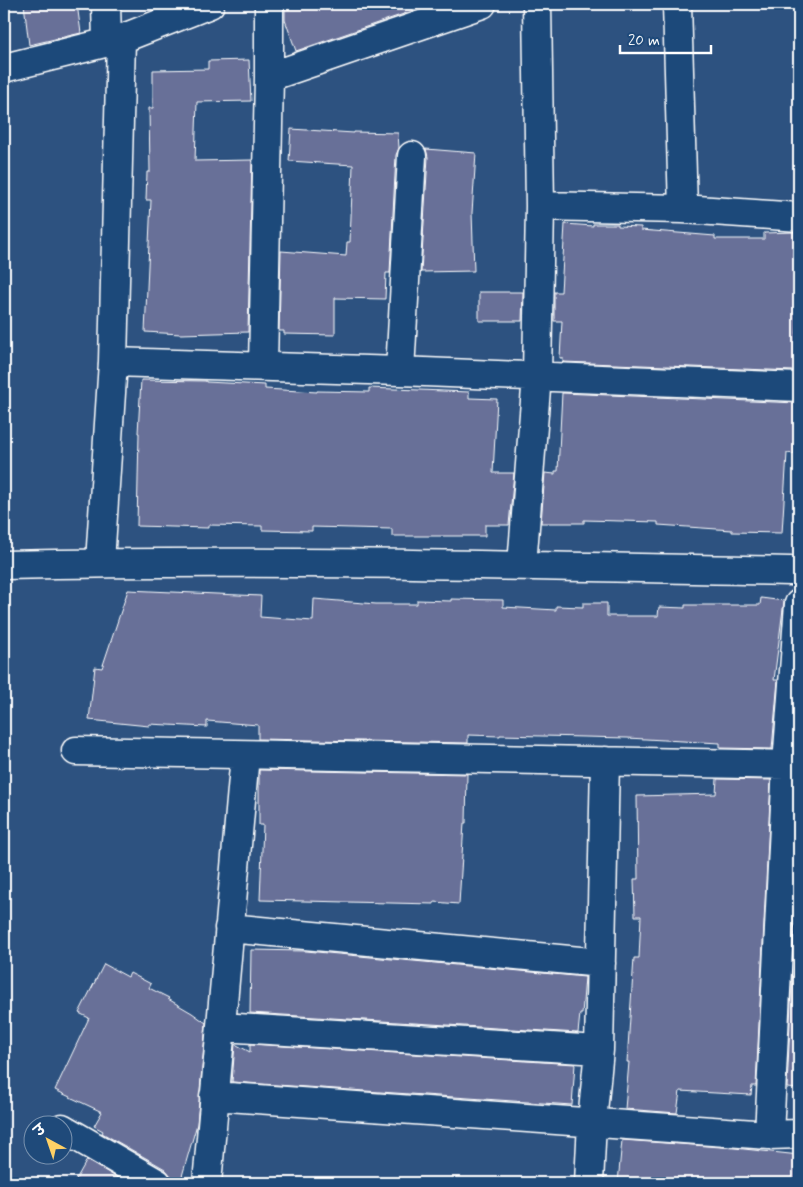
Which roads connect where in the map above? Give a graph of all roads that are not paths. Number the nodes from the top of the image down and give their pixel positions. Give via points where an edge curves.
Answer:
1 (106, 4) edge
2 (210, 4) edge
3 (269, 4) edge
4 (482, 4) edge
5 (538, 4) edge
6 (677, 4) edge
7 (114, 41) junction
8 (4, 68) edge
9 (269, 76) junction
10 (412, 156) dead end
11 (540, 206) junction
12 (683, 209) junction
13 (799, 217) edge
14 (113, 362) junction
15 (263, 366) junction
16 (400, 371) junction
17 (537, 376) junction
18 (799, 387) edge
19 (100, 562) junction
20 (4, 565) edge
21 (522, 565) junction
22 (799, 571) edge
23 (799, 604) edge
24 (76, 751) dead end
25 (245, 755) junction
26 (605, 761) junction
27 (793, 764) edge
28 (230, 928) junction
29 (601, 963) junction
30 (220, 1027) junction
31 (599, 1050) junction
32 (214, 1096) junction
33 (592, 1122) junction
34 (72, 1134) edge
35 (799, 1134) edge
36 (769, 1135) junction
37 (157, 1183) edge
38 (206, 1183) edge
39 (589, 1183) edge

1 - 7 street
2 - 7 street
3 - 9 street
4 - 9 street
5 - 11 street
6 - 12 street
7 - 8 street
7 - 14 street
9 - 15 street
10 - 16 street
11 - 12 street
11 - 17 street
12 - 13 street
14 - 15 street
14 - 19 street
15 - 16 street
16 - 17 street
17 - 18 street
17 - 21 street
19 - 20 street
19 - 21 street
21 - 22 street
23 - 27 street
24 - 25 street
25 - 26 street
25 - 28 street
26 - 27 street
26 - 29 street
27 - 36 street
28 - 29 street
28 - 30 street
29 - 31 street
30 - 31 street
30 - 32 street
31 - 33 street
32 - 33 street
32 - 38 street
33 - 36 street
33 - 39 street
34 - 37 street
35 - 36 street

